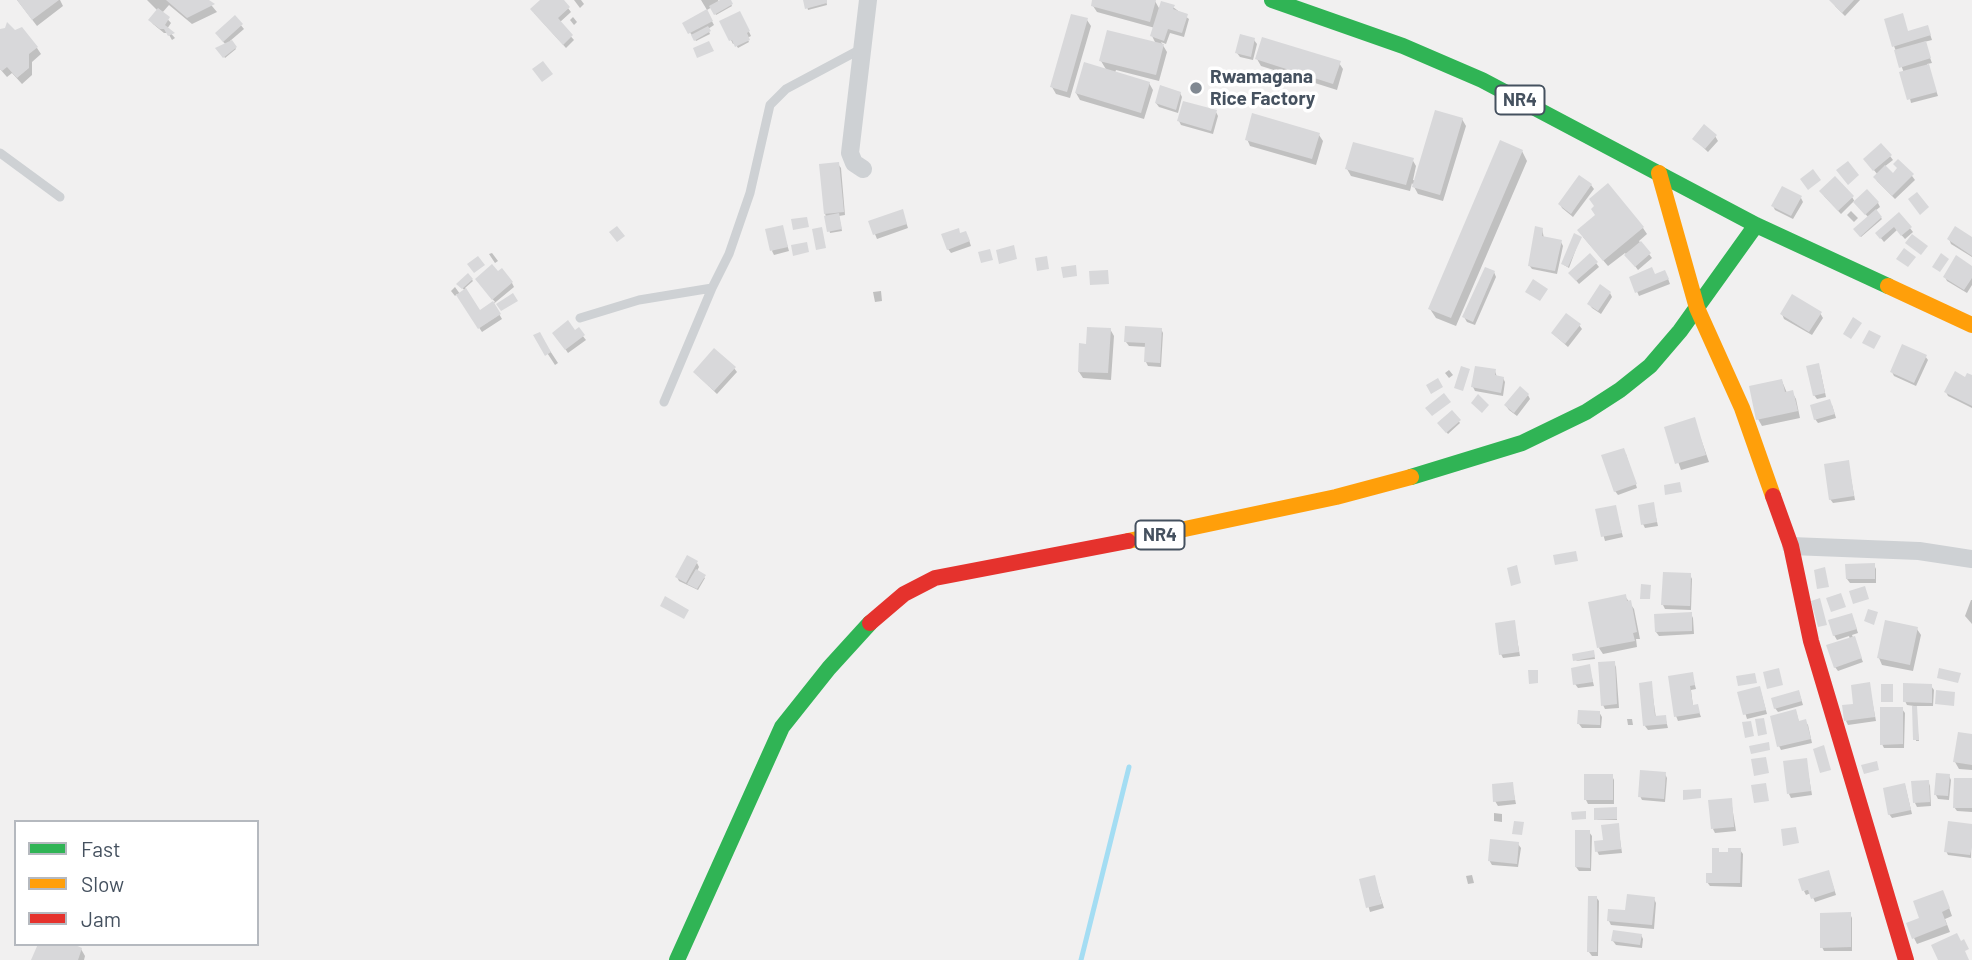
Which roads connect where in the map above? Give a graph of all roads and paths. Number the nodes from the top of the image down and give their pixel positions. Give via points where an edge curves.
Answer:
1 (869, 0) edge
2 (1272, 0) edge
3 (862, 48) junction
4 (0, 153) edge
5 (863, 169) dead end
6 (1659, 173) junction
7 (60, 197) dead end
8 (1756, 225) junction
9 (712, 288) junction
10 (1697, 308) junction
11 (580, 318) dead end
12 (1972, 325) edge
13 (664, 402) dead end
14 (1791, 546) junction
15 (1972, 559) edge
16 (677, 960) edge
17 (1906, 960) edge

1 - 3 street
2 - 6 main road, NR4 via 1403,46 1482,80
3 - 5 street via 850,153
3 - 9 lane via 775,97 750,193
4 - 7 lane
6 - 8 main road, NR4
6 - 10 main road
8 - 10 main road, NR4
8 - 12 main road, NR4
9 - 11 lane via 639,300
9 - 13 lane
10 - 14 main road via 1742,408
10 - 16 main road, NR4 via 1663,352 1620,390 1553,429 1489,455 1311,503 935,578 904,594 874,619 782,727
14 - 15 street via 1919,551
14 - 17 main road via 1811,641

